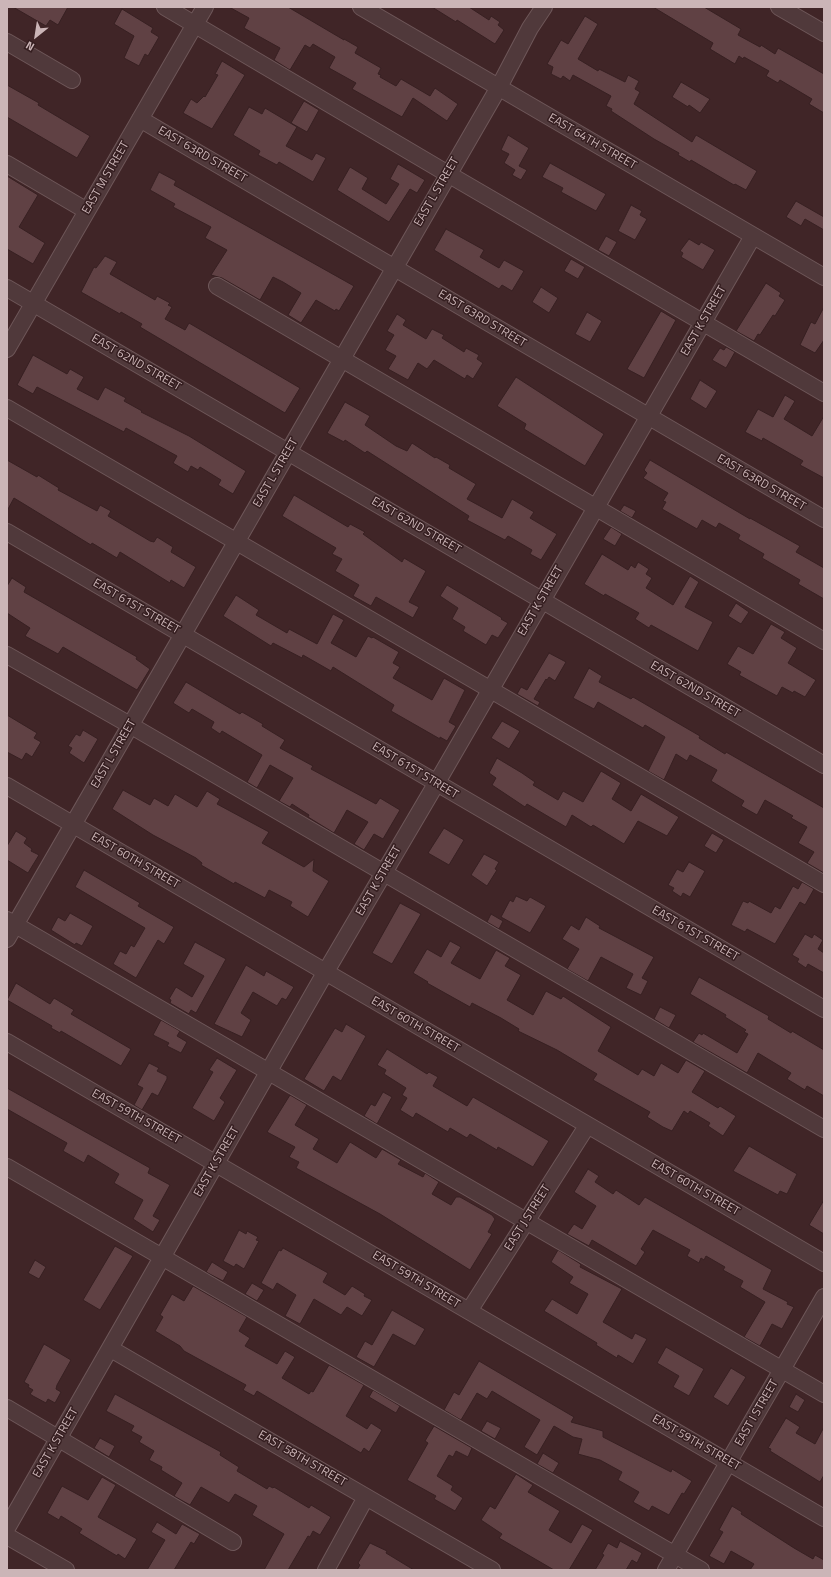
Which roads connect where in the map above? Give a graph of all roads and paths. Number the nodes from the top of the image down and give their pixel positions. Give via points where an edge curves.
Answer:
1 (166, 7) edge
2 (205, 7) edge
3 (361, 7) edge
4 (544, 7) edge
5 (779, 7) edge
6 (196, 24) junction
7 (824, 34) edge
8 (7, 42) edge
9 (72, 80) dead end
10 (499, 87) junction
11 (140, 119) junction
12 (7, 164) edge
13 (448, 174) junction
14 (87, 211) junction
15 (753, 236) junction
16 (394, 266) junction
17 (824, 277) edge
18 (216, 286) dead end
19 (7, 288) edge
20 (34, 304) junction
21 (703, 322) junction
22 (7, 349) edge
23 (341, 359) junction
24 (824, 393) edge
25 (7, 408) edge
26 (648, 417) junction
27 (288, 452) junction
28 (596, 507) junction
29 (824, 519) edge
30 (7, 532) edge
31 (236, 542) junction
32 (541, 600) junction
33 (183, 634) junction
34 (824, 641) edge
35 (7, 655) edge
36 (490, 690) junction
37 (130, 725) junction
38 (824, 765) edge
39 (436, 784) junction
40 (7, 786) edge
41 (73, 825) junction
42 (384, 873) junction
43 (824, 884) edge
44 (11, 922) edge
45 (7, 939) edge
46 (325, 973) junction
47 (824, 1009) edge
48 (7, 1042) edge
49 (270, 1070) junction
50 (587, 1126) junction
51 (824, 1129) edge
52 (217, 1163) junction
53 (7, 1167) edge
54 (526, 1220) junction
55 (163, 1257) junction
56 (824, 1263) edge
57 (824, 1297) edge
58 (469, 1311) junction
59 (111, 1349) junction
60 (782, 1369) junction
61 (824, 1394) edge
62 (7, 1408) edge
63 (58, 1439) junction
64 (729, 1462) junction
65 (366, 1497) junction
66 (824, 1518) edge
67 (7, 1528) edge
68 (7, 1536) edge
69 (233, 1542) dead end
70 (675, 1555) junction
71 (66, 1570) edge
72 (326, 1570) edge
73 (492, 1570) edge
74 (666, 1570) edge
75 (701, 1570) edge

1 - 6 street
2 - 6 street, EAST M STREET
3 - 10 street, EAST 64TH STREET
4 - 10 street, EAST L STREET
5 - 7 street
6 - 11 street, EAST M STREET
6 - 13 street
8 - 9 street
10 - 13 street, EAST L STREET
10 - 15 street, EAST 64TH STREET
11 - 14 street, EAST M STREET
11 - 16 street, EAST 63RD STREET
12 - 14 street
13 - 16 street, EAST L STREET
13 - 21 street
14 - 20 street, EAST M STREET
15 - 17 street, EAST 64TH STREET
15 - 21 street, EAST K STREET
16 - 23 street, EAST L STREET
16 - 26 street, EAST 63RD STREET
18 - 23 street
19 - 20 street, EAST 62ND STREET
20 - 22 street, EAST M STREET
20 - 27 street, EAST 62ND STREET
21 - 24 street
21 - 26 street, EAST K STREET
23 - 27 street, EAST L STREET
23 - 28 street
25 - 31 street
26 - 28 street, EAST K STREET
26 - 29 street, EAST 63RD STREET
27 - 31 street, EAST L STREET
27 - 32 street, EAST 62ND STREET
28 - 32 street, EAST K STREET
28 - 34 street
30 - 33 street, EAST 61ST STREET
31 - 33 street, EAST L STREET
31 - 36 street
32 - 36 street, EAST K STREET
32 - 38 street, EAST 62ND STREET
33 - 37 street, EAST L STREET
33 - 39 street, EAST 61ST STREET
35 - 37 street
36 - 39 street, EAST K STREET
36 - 43 street
37 - 41 street, EAST L STREET
37 - 42 street
39 - 42 street, EAST K STREET
39 - 47 street, EAST 61ST STREET
40 - 41 street, EAST 60TH STREET
41 - 44 street, EAST L STREET
41 - 46 street, EAST 60TH STREET
42 - 46 street, EAST K STREET
42 - 51 street
44 - 45 street, EAST L STREET
44 - 49 street
46 - 49 street, EAST K STREET
46 - 50 street, EAST 60TH STREET
48 - 52 street, EAST 59TH STREET
49 - 52 street, EAST K STREET
49 - 54 street
50 - 54 street, EAST J STREET
50 - 56 street, EAST 60TH STREET
52 - 55 street, EAST K STREET
52 - 58 street, EAST 59TH STREET
53 - 55 street
54 - 58 street, EAST J STREET
54 - 60 street
55 - 59 street, EAST K STREET
55 - 70 street
57 - 60 street, EAST I STREET
58 - 64 street, EAST 59TH STREET
59 - 63 street, EAST K STREET
59 - 65 street, EAST 58TH STREET
60 - 61 street
60 - 64 street, EAST I STREET
62 - 63 street
63 - 67 street, EAST K STREET
63 - 69 street
64 - 66 street, EAST 59TH STREET
64 - 70 street, EAST I STREET
65 - 72 street
65 - 73 street, EAST 58TH STREET
68 - 71 street
70 - 74 street, EAST I STREET
70 - 75 street

